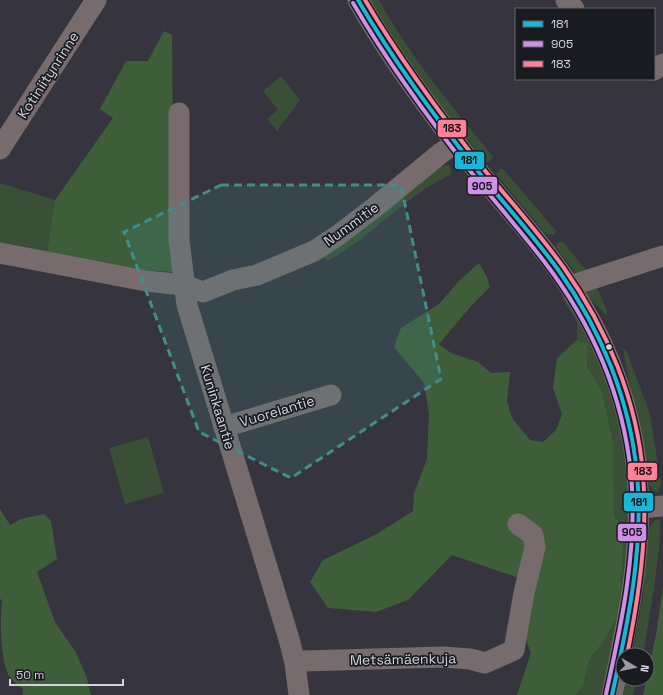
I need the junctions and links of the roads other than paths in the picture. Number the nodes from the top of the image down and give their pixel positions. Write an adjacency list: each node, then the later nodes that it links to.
1 (96, 0): 7 (street, Kotiniitynrinne)
2 (358, 0): 6 (street)
3 (566, 0): 4 (street)
4 (573, 8)
5 (179, 113): 10 (street, Kuninkaantie)
6 (456, 143): 10 (street, Nummitie); 11 (street)
7 (0, 149)
8 (0, 253): 10 (street, Nummitie)
9 (663, 256): 11 (street)
10 (184, 285): 13 (street, Kuninkaantie)
11 (570, 286): 15 (street)
12 (331, 395): 13 (street, Vuorelantie)
13 (224, 427): 17 (street, Kuninkaantie)
14 (663, 506): 15 (street)
15 (638, 508): 19 (street)
16 (518, 524): 17 (street, Metsämäenkuja)
17 (295, 663): 18 (street, Kuninkaantie)
18 (299, 695)
19 (612, 695)

